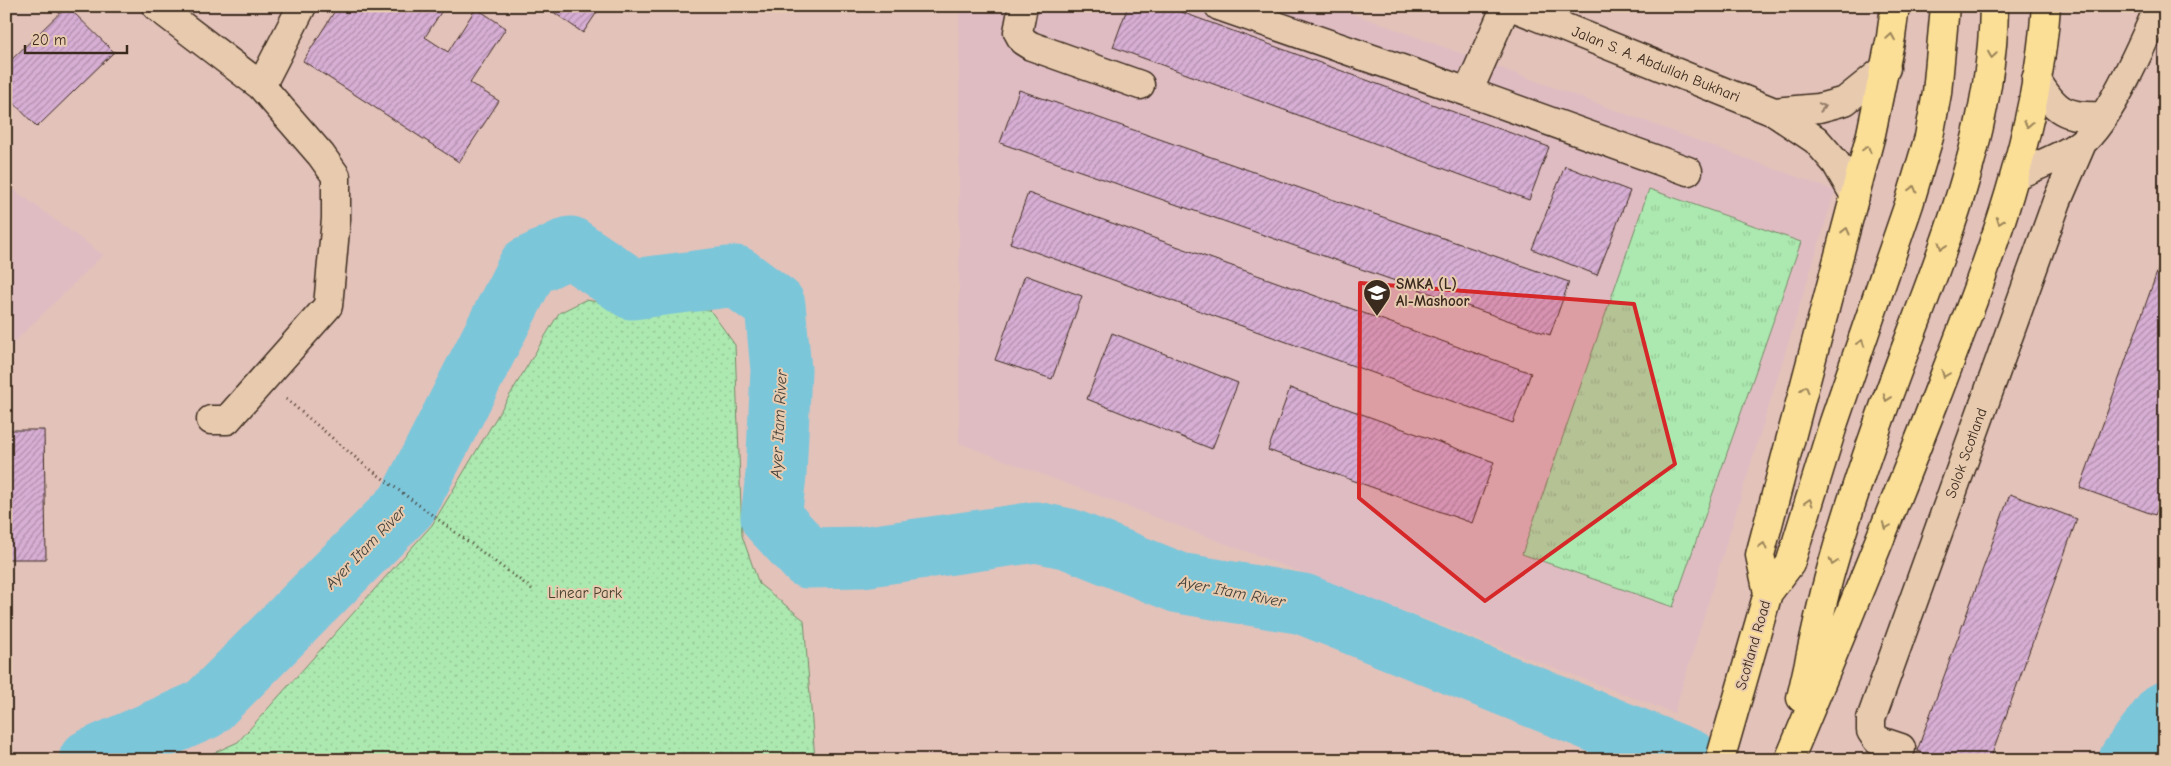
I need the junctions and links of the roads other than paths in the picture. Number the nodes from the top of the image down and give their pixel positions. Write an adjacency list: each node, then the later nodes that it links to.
1 (156, 6): 15 (street)
2 (302, 6): 15 (street)
3 (1023, 6): 14 (street)
4 (1220, 6): 16 (street)
5 (1506, 6): 16 (street)
6 (1511, 6): 17 (street, Jalan S. A. Abdullah Bukhari)
7 (1895, 6): 12 (highway, one-way to 7)
8 (1945, 6): 24 (highway, Scotland Road, one-way to 8)
9 (1994, 6): 27 (highway, one-way to 27)
10 (2046, 6): 13 (highway)
11 (2159, 19): 18 (street, Solok Scotland)
12 (1886, 68): 17 (street, Jalan S. A. Abdullah Bukhari, one-way to 12); 22 (highway, one-way to 12)
13 (2036, 79): 18 (street); 21 (highway, one-way to 21)
14 (1140, 85)
15 (260, 86): 23 (street)
16 (1468, 92): 20 (street)
17 (1774, 112): 22 (street, Jalan S. A. Abdullah Bukhari)
18 (2103, 116): 19 (street, Solok Scotland)
19 (2082, 143): 21 (street, Solok Scotland); 25 (street, Solok Scotland)
20 (1688, 171)
21 (2016, 175): 27 (highway, one-way to 27)
22 (1854, 196): 24 (highway, one-way to 22)
23 (211, 420)
24 (1768, 593): 26 (highway, Scotland Road)
25 (1901, 748)
26 (1723, 752)
27 (1788, 760)

